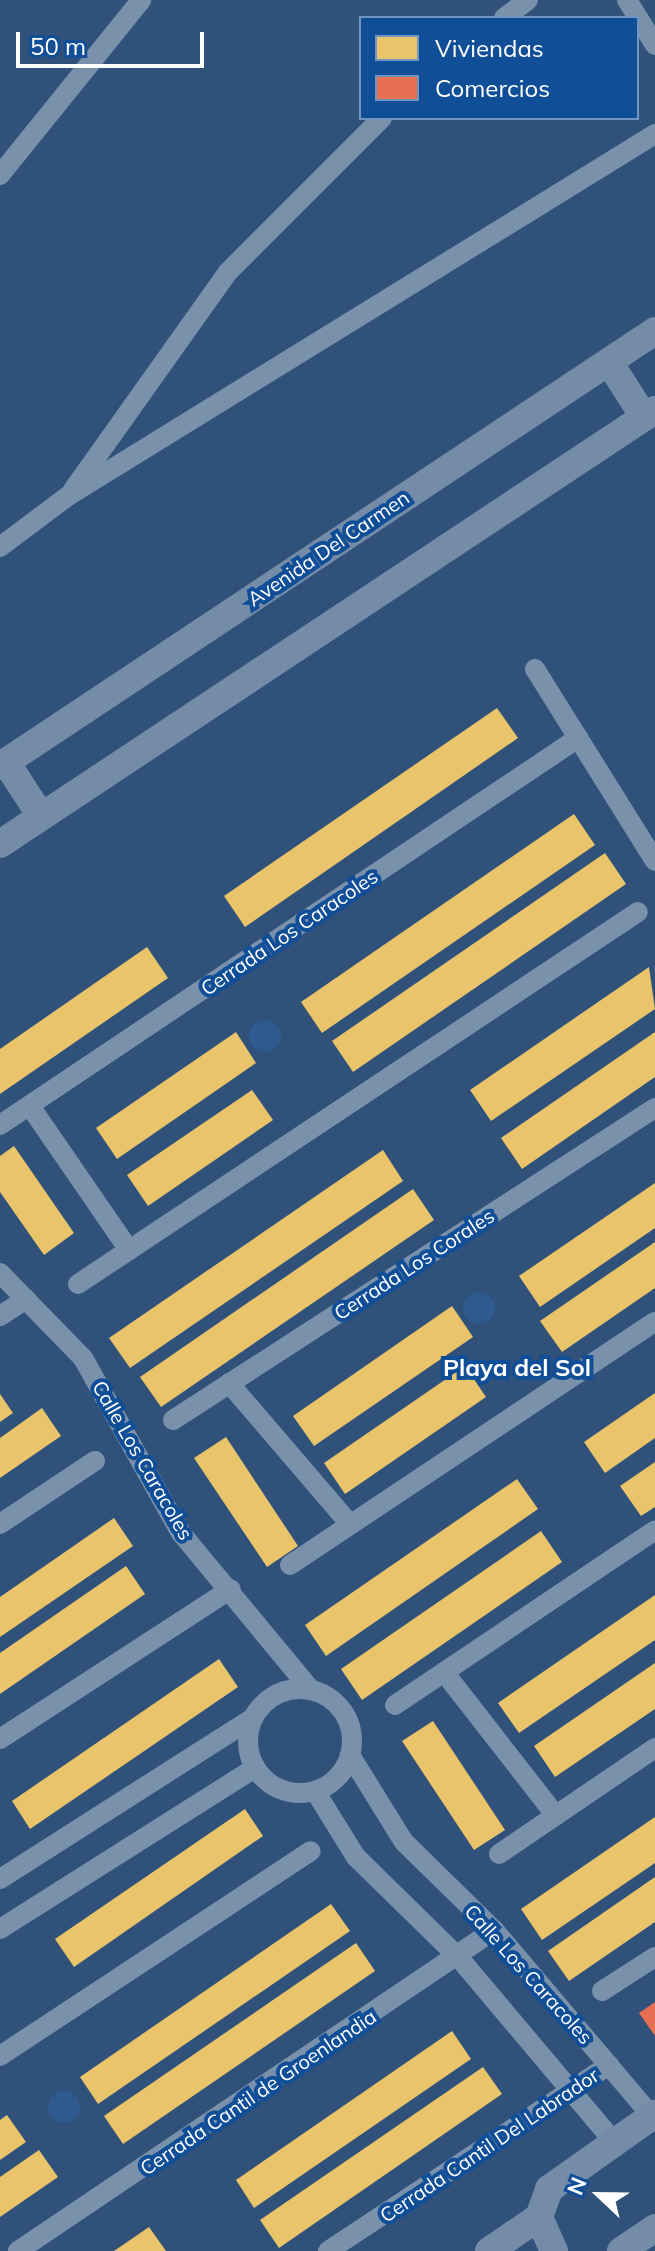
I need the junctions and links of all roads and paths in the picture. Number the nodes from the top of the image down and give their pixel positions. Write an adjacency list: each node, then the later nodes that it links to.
1 (141, 0): 8 (street)
2 (528, 0): 3 (street)
3 (507, 16)
4 (639, 19): 5 (street)
5 (655, 45)
6 (380, 120): 12 (street)
7 (655, 134): 12 (street)
8 (0, 175)
9 (655, 331): 10 (main road, Avenida Del Carmen)
10 (609, 362): 11 (main road); 16 (main road, Avenida Del Carmen)
11 (650, 414): 17 (main road)
12 (68, 496): 13 (street)
13 (0, 547)
14 (535, 669): 15 (street)
15 (578, 738): 19 (street); 21 (street, Cerrada Los Caracoles)
16 (3, 764): 17 (main road)
17 (41, 816): 18 (main road)
18 (0, 844)
19 (655, 861)
20 (638, 912): 24 (street)
21 (30, 1106): 23 (street, Cerrada Los Caracoles); 24 (street)
22 (655, 1108): 30 (street, Cerrada Los Corales)
23 (0, 1125)
24 (129, 1250): 26 (street)
25 (0, 1273): 27 (street, Calle Los Caracoles)
26 (78, 1284)
27 (26, 1299): 28 (street); 37 (street, Calle Los Caracoles)
28 (0, 1316)
29 (655, 1322): 33 (street)
30 (229, 1383): 31 (street, Cerrada Los Corales); 33 (street)
31 (173, 1420)
32 (95, 1461): 34 (street)
33 (349, 1523): 36 (street)
34 (0, 1524)
35 (655, 1530): 38 (street)
36 (290, 1565)
37 (231, 1589): 39 (street, Calle Los Caracoles); 42 (street)
38 (444, 1672): 40 (street); 47 (street)
39 (311, 1690): 41 (street); 44 (street)
40 (395, 1705)
41 (253, 1718): 45 (street); 50 (street)
42 (0, 1739)
43 (655, 1748): 47 (street)
44 (350, 1755): 46 (street); 52 (street, Calle Los Caracoles)
45 (255, 1768): 46 (street); 51 (street)
46 (315, 1791): 54 (street, Calle Los Caracoles)
47 (556, 1816): 49 (street)
48 (311, 1851): 56 (street)
49 (499, 1854)
50 (0, 1879)
51 (0, 1929)
52 (494, 1930): 54 (street, Cerrada Cantil de Groenlandia); 57 (street, Calle Los Caracoles)
53 (655, 1957): 55 (street)
54 (460, 1959): 58 (street, Calle Los Caracoles); 63 (street, Cerrada Cantil de Groenlandia)
55 (602, 1991)
56 (0, 2056)
57 (609, 2065): 58 (street, Cerrada Cantil Del Labrador); 59 (street, Calle Los Caracoles)
58 (572, 2091): 60 (street, Calle Los Caracoles); 64 (street, Cerrada Cantil Del Labrador)
59 (654, 2115): 60 (main road)
60 (614, 2142): 61 (main road)
61 (539, 2217): 65 (main road); 66 (main road)
62 (654, 2232): 67 (main road)
63 (18, 2251)
64 (328, 2251)
65 (489, 2251)
66 (554, 2251)
67 (621, 2251)

